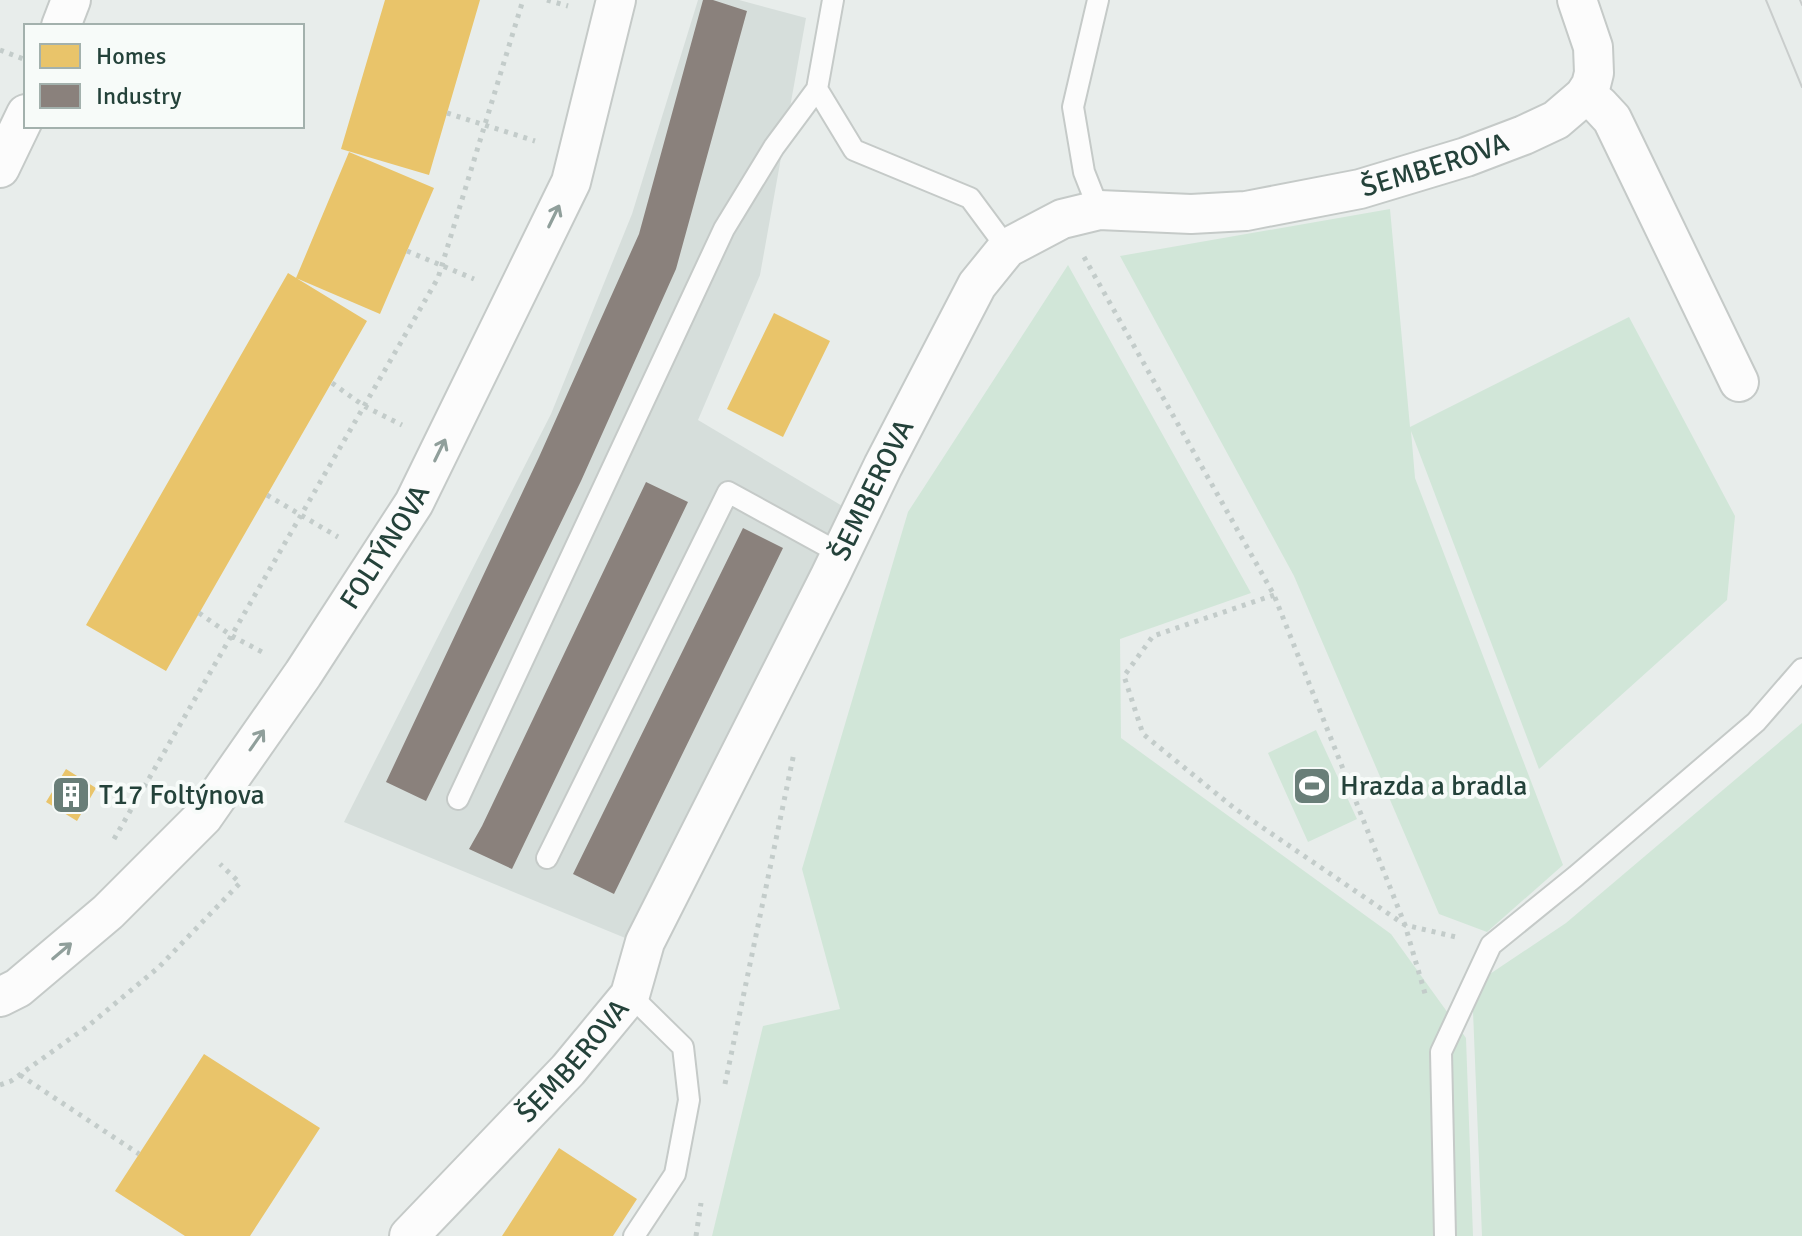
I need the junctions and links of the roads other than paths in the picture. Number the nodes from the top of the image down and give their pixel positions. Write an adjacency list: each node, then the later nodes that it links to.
1 (71, 0): 6 (street)
2 (616, 0): 19 (street, FOLTÝNOVA, one-way to 2)
3 (833, 0): 7 (lane)
4 (1098, 0): 11 (lane)
5 (1577, 0): 8 (street)
6 (62, 24)
7 (817, 89): 12 (lane); 16 (lane)
8 (1584, 96): 11 (street, ŠEMBEROVA); 13 (street)
9 (24, 118): 10 (street)
10 (0, 168)
11 (1099, 210): 12 (street, ŠEMBEROVA)
12 (1007, 248): 14 (street, ŠEMBEROVA)
13 (1739, 382)
14 (841, 554): 17 (lane); 18 (street, ŠEMBEROVA)
15 (1802, 669): 22 (lane)
16 (458, 799)
17 (547, 858)
18 (630, 995): 20 (street, ŠEMBEROVA); 21 (lane)
19 (0, 997)
20 (409, 1236)
21 (634, 1236)
22 (1445, 1236)

